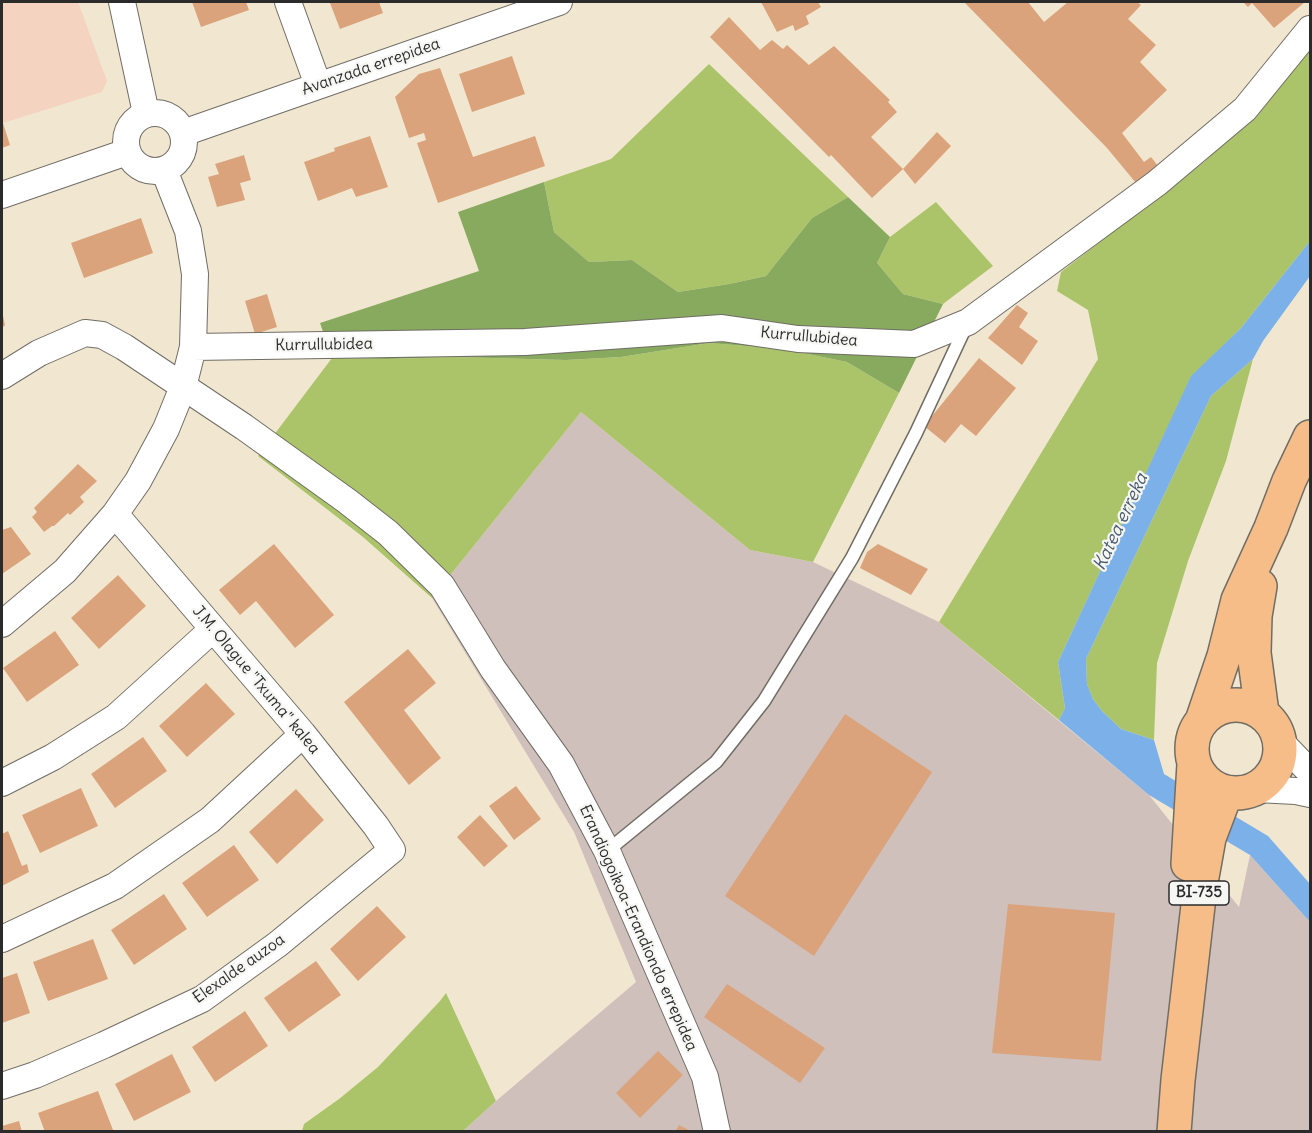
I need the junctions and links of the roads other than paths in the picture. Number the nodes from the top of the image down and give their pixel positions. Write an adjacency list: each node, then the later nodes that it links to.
1 (122, 2): 6 (street)
2 (288, 2): 5 (street)
3 (560, 2): 5 (street, Avanzada errepidea)
4 (1311, 29): 11 (street, Kurrullubidea)
5 (318, 85): 7 (street, Avanzada errepidea)
6 (146, 113): 7 (street); 8 (street)
7 (183, 133): 9 (street)
8 (127, 152): 9 (street); 10 (street)
9 (164, 170): 12 (street)
10 (2, 195)
11 (968, 322): 12 (street, Kurrullubidea); 30 (lane)
12 (193, 347): 14 (street)
13 (2, 376): 14 (street, Erandiogoikoa-Erandiondo errepidea)
14 (183, 387): 16 (street); 30 (street, Erandiogoikoa-Erandiondo errepidea)
15 (1311, 437): 17 (main road)
16 (115, 514): 18 (street); 19 (street, J.M. Olague "Txuma" kalea)
17 (1271, 528): 20 (main road); 21 (main road)
18 (2, 624)
19 (213, 628): 22 (street, J.M. Olague "Txuma" kalea); 26 (street)
20 (1262, 713): 21 (main road); 23 (main road)
21 (1202, 721): 24 (main road)
22 (303, 734): 29 (street, J.M. Olague "Txuma" kalea); 31 (street)
23 (1279, 740): 25 (street); 27 (main road)
24 (1194, 764): 27 (main road); 32 (main road, BI-735)
25 (1311, 772)
26 (2, 783)
27 (1241, 791): 28 (street); 32 (main road, BI-735)
28 (1311, 794)
29 (392, 850): 33 (street, Elexalde auzoa)
30 (607, 851): 34 (street, Erandiogoikoa-Erandiondo errepidea)
31 (2, 939)
32 (1191, 964): 35 (main road, BI-735)
33 (2, 1086)
34 (717, 1131)
35 (1174, 1131)

